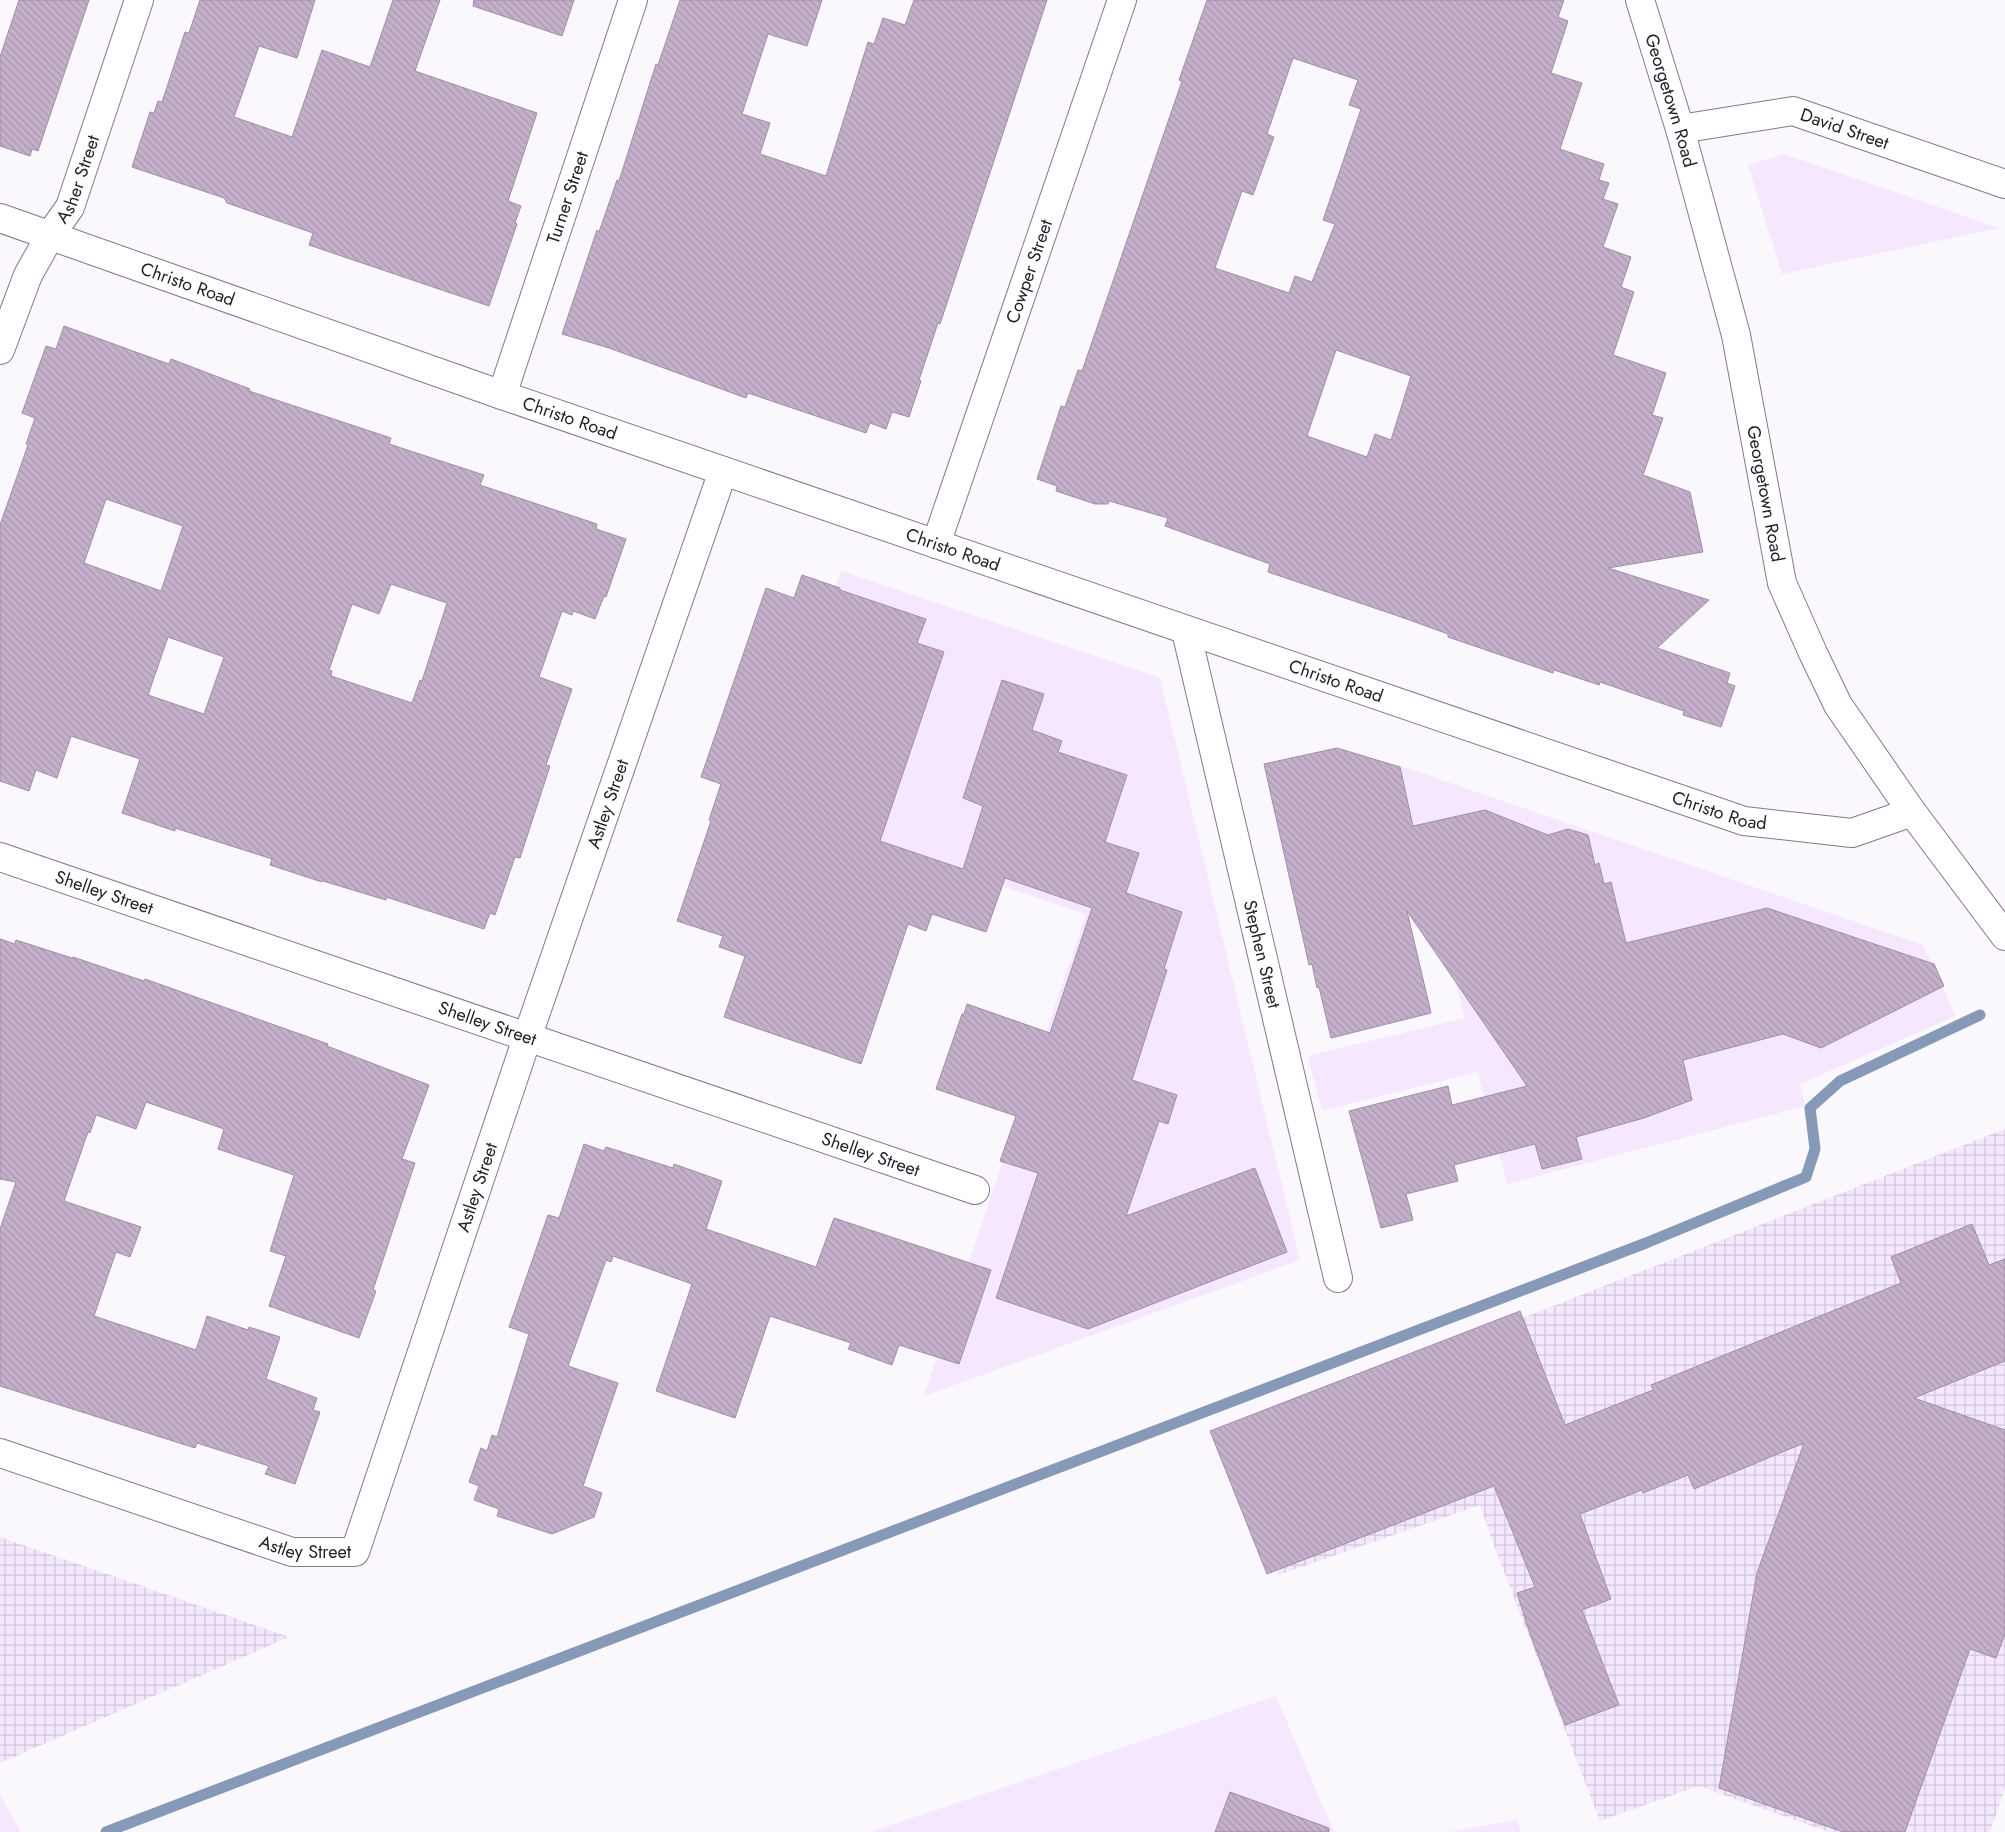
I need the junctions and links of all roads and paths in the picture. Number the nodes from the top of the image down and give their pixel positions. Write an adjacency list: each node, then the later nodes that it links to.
1 (139, 0): 8 (street, Asher Street)
2 (633, 0): 10 (street, Turner Street)
3 (1122, 0): 12 (street, Cowper Street)
4 (1640, 0): 5 (street, Georgetown Road)
5 (1680, 129): 6 (street, David Street); 14 (street, Georgetown Road)
6 (2005, 184)
7 (0, 218): 8 (street, Christo Road)
8 (51, 234): 9 (street, Asher Street); 10 (street, Christo Road)
9 (0, 350)
10 (502, 395): 11 (street, Christo Road)
11 (723, 471): 12 (street, Christo Road); 17 (street, Astley Street)
12 (936, 544): 13 (street, Christo Road)
13 (1186, 631): 14 (street, Christo Road); 19 (street, Stephen Street)
14 (1912, 812): 16 (street, Georgetown Road)
15 (0, 857): 17 (street, Shelley Street)
16 (2005, 936)
17 (527, 1038): 18 (street, Shelley Street); 20 (street, Astley Street)
18 (975, 1190)
19 (1338, 1278)
20 (0, 1453)

